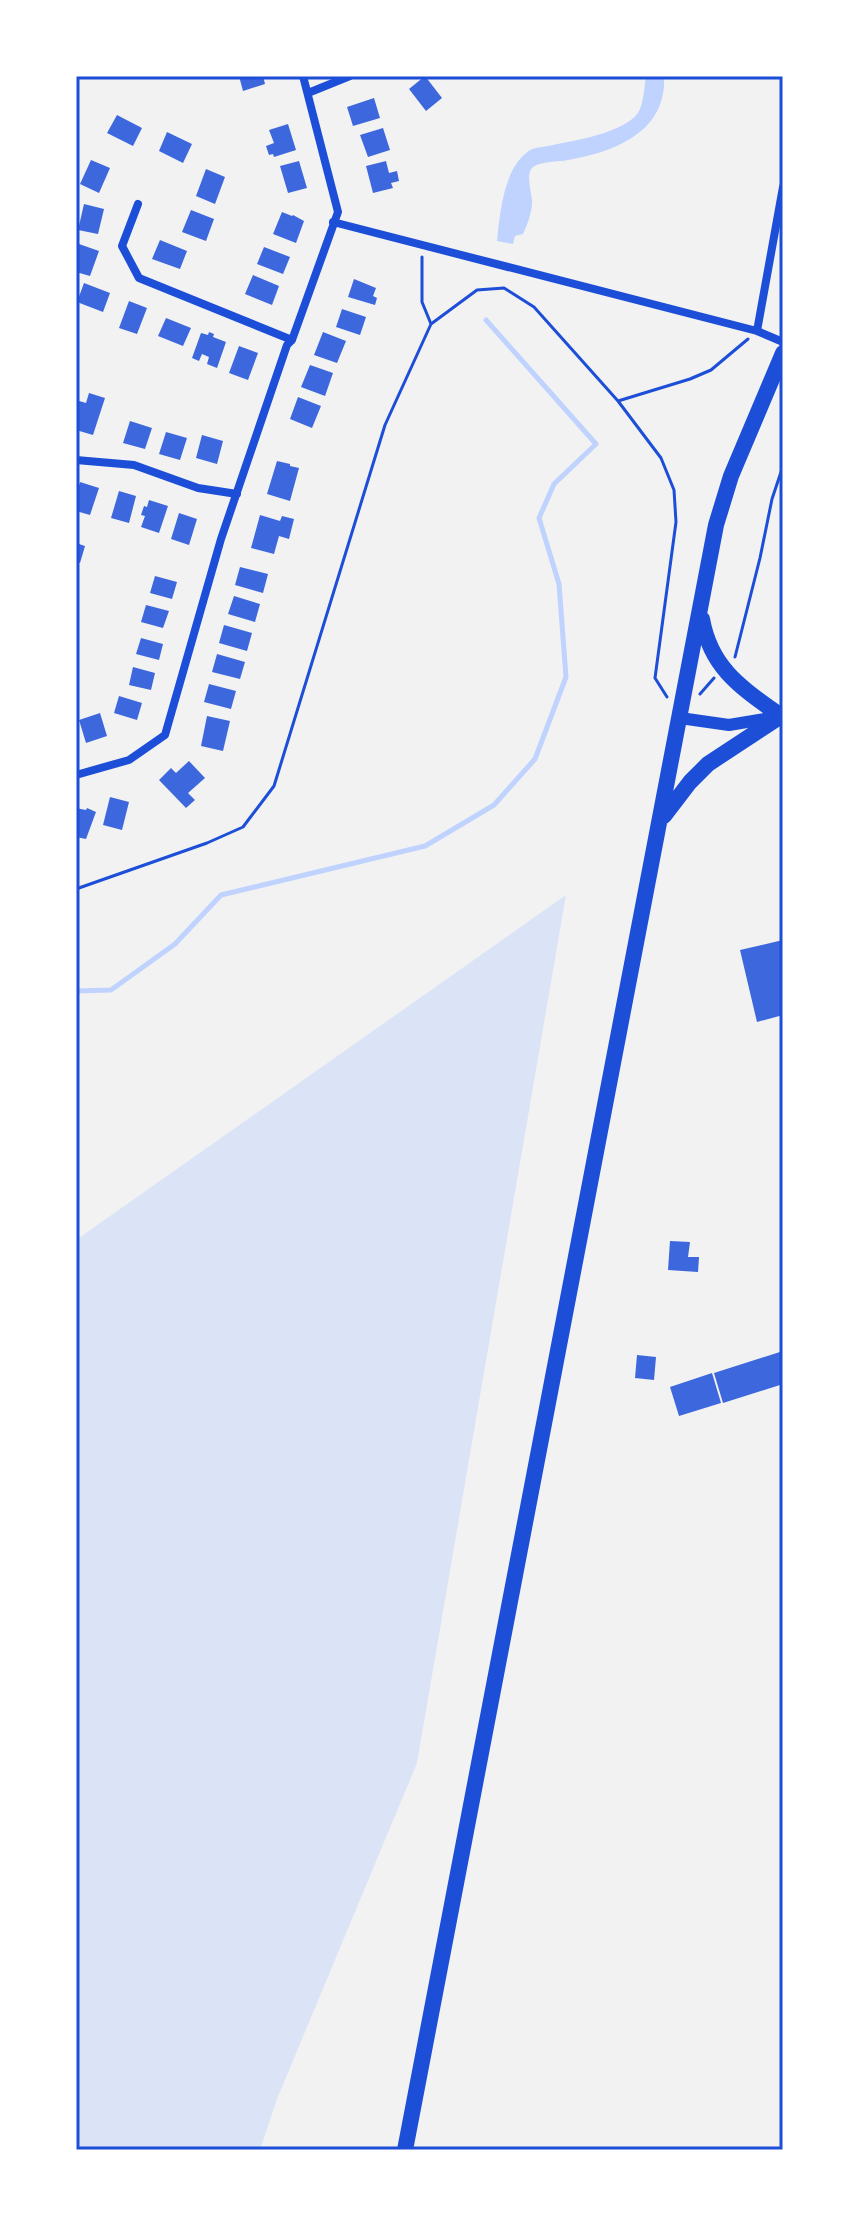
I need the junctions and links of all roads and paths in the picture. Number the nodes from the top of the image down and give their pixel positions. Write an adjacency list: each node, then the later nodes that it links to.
1 (303, 76): 3 (street)
2 (350, 76): 3 (street)
3 (308, 93): 6 (street)
4 (783, 187): 9 (street)
5 (138, 204): 10 (street)
6 (333, 222): 7 (street); 10 (street)
7 (422, 245): 8 (path); 9 (street)
8 (431, 324): 13 (path); 24 (path)
9 (757, 331): 11 (street); 13 (path)
10 (292, 340): 16 (street)
11 (783, 342)
12 (783, 353): 17 (main road)
13 (618, 401): 19 (path)
14 (76, 460): 16 (street)
15 (783, 466): 18 (path)
16 (237, 494): 22 (street)
17 (700, 608): 18 (main road); 21 (main road)
18 (722, 668): 20 (main road); 21 (path)
19 (655, 678)
20 (782, 715): 21 (street); 23 (main road)
21 (680, 718): 23 (main road)
22 (76, 775)
23 (661, 820): 25 (main road)
24 (76, 889)
25 (405, 2150)

